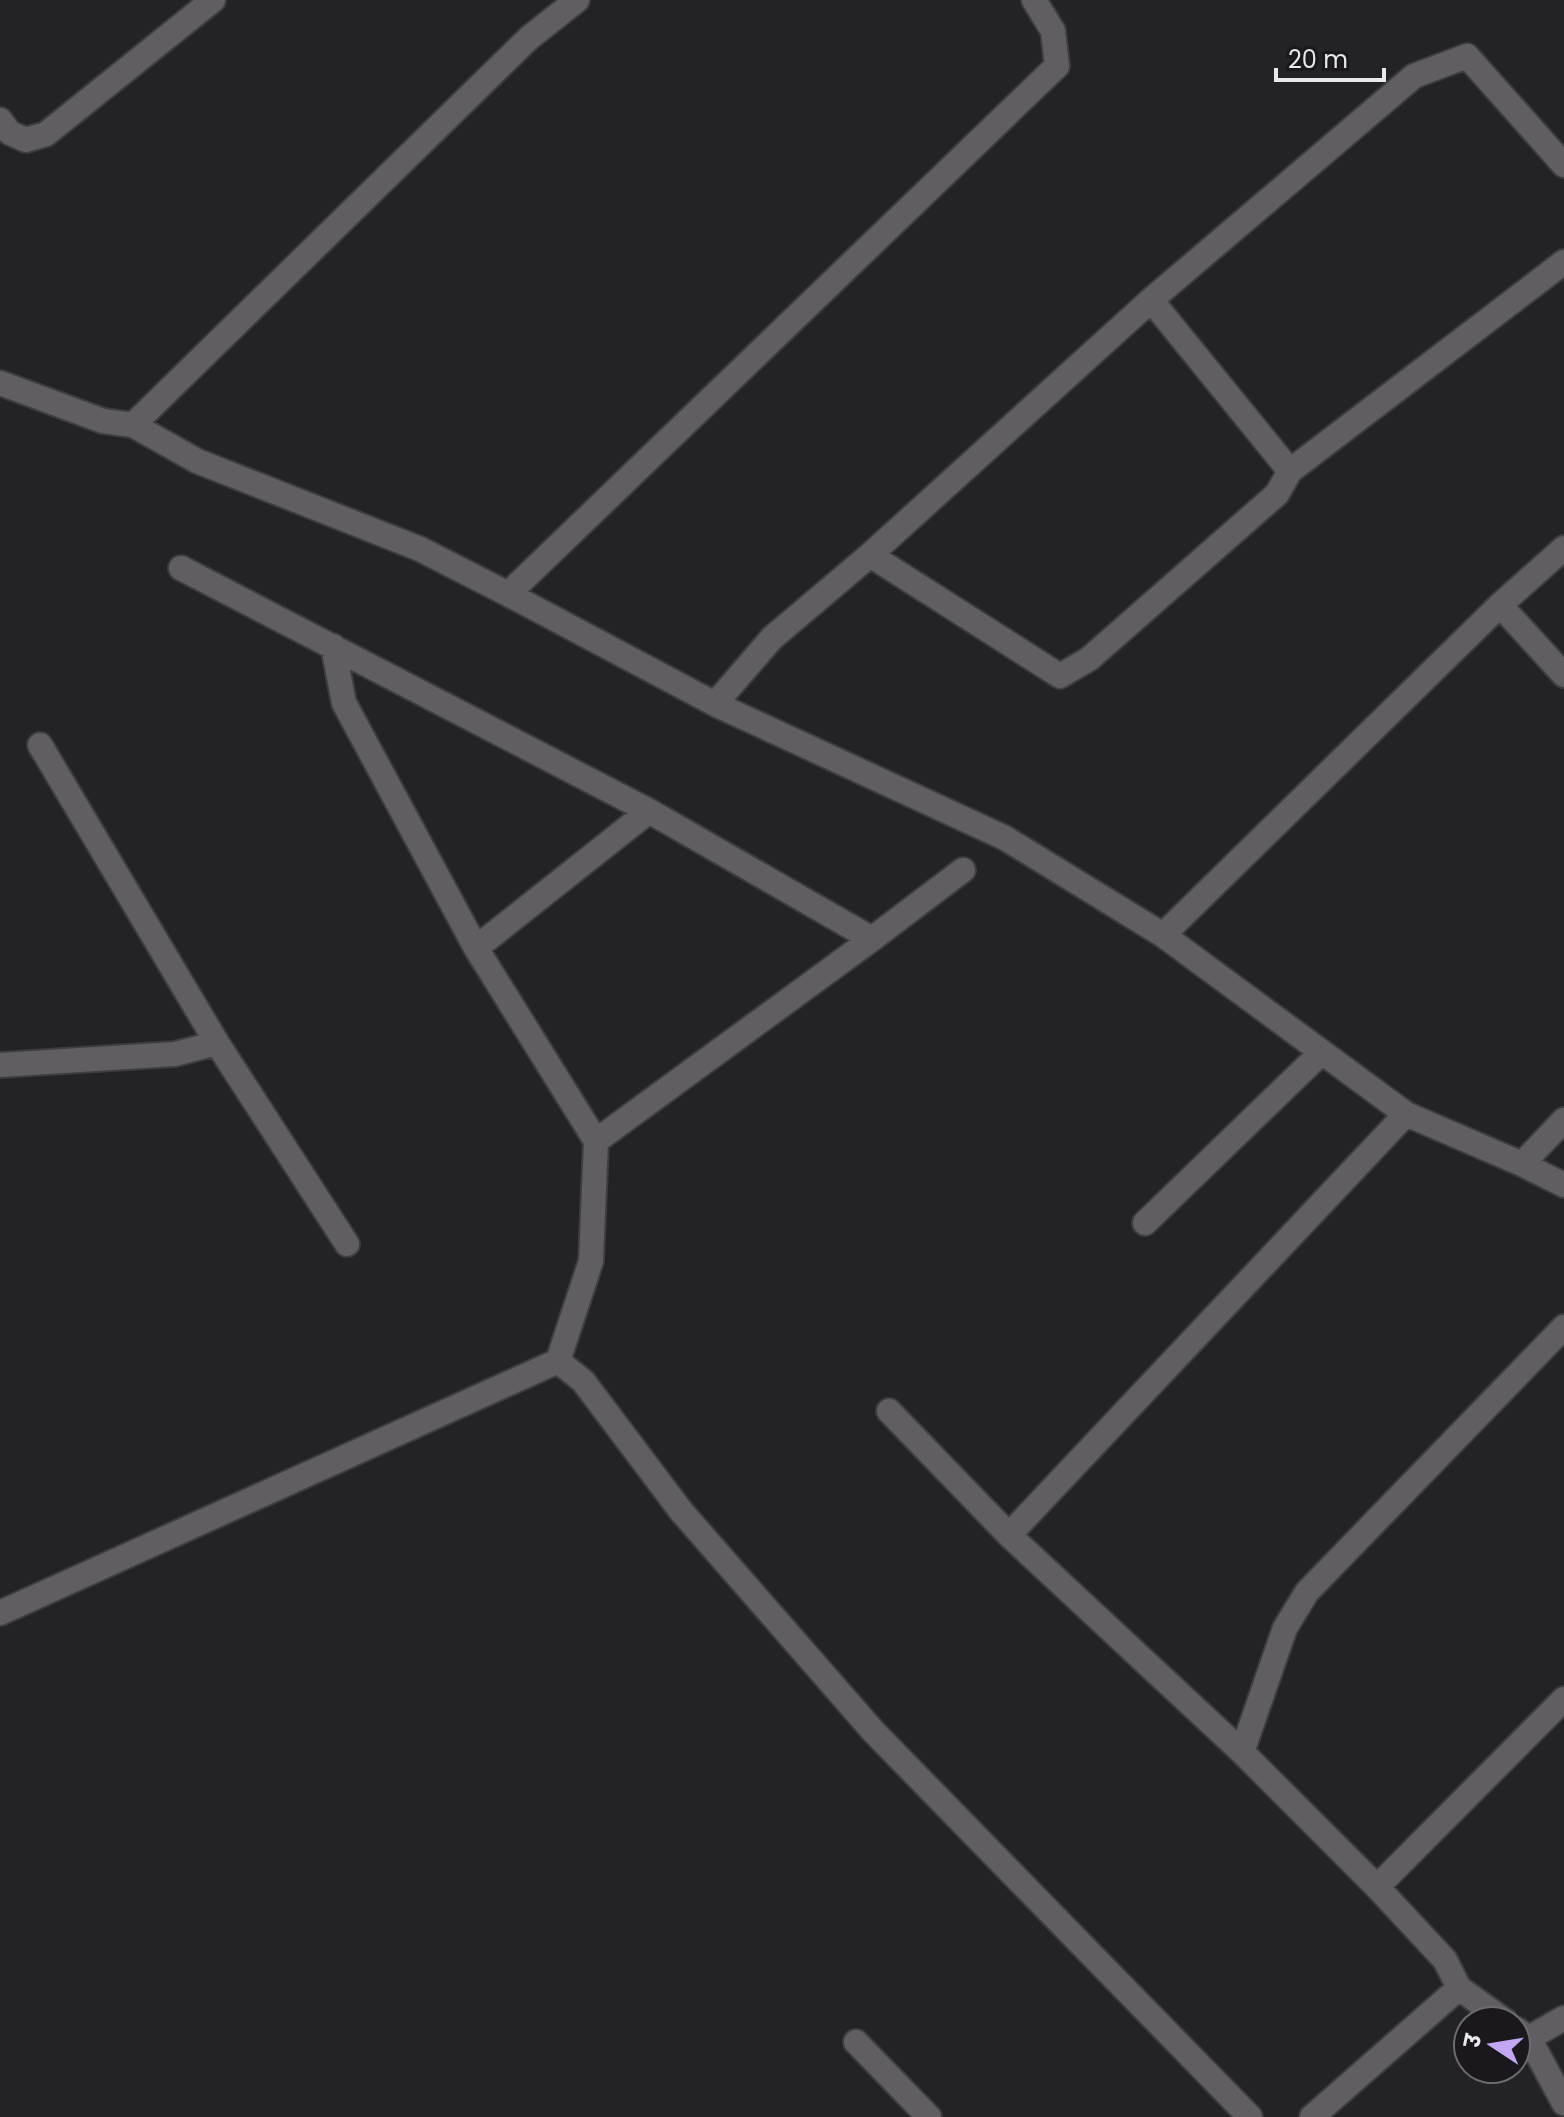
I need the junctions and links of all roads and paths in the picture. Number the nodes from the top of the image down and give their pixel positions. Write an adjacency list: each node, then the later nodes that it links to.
1 (213, 0): 4 (street)
2 (577, 0): 9 (street)
3 (1034, 0): 14 (street)
4 (0, 120)
5 (1564, 165): 7 (street)
6 (1564, 262): 10 (street)
7 (1151, 300): 10 (street); 12 (street)
8 (0, 383): 9 (street)
9 (133, 425): 14 (street)
10 (1290, 471): 12 (street)
11 (1564, 548): 15 (street)
12 (870, 555): 18 (street)
13 (181, 568): 16 (street)
14 (508, 594): 18 (street)
15 (1500, 605): 17 (street); 22 (street)
16 (333, 646): 20 (street); 24 (street)
17 (1564, 675)
18 (715, 704): 22 (street)
19 (40, 745): 25 (street)
20 (649, 811): 23 (street); 24 (street)
21 (963, 870): 23 (street)
22 (1163, 935): 26 (street)
23 (872, 939): 30 (street)
24 (476, 948): 30 (street)
25 (217, 1043): 27 (street); 34 (street)
26 (1322, 1052): 28 (street); 33 (street)
27 (0, 1065)
28 (1406, 1114): 31 (street); 38 (street)
29 (1564, 1120): 31 (street)
30 (596, 1141): 36 (street)
31 (1522, 1164): 32 (street)
32 (1564, 1185)
33 (1145, 1223)
34 (347, 1244)
35 (1564, 1327): 41 (street)
36 (558, 1361): 39 (street); 51 (street)
37 (889, 1411): 38 (street)
38 (1009, 1535): 41 (street)
39 (0, 1613)
40 (1564, 1699): 42 (street)
41 (1242, 1752): 42 (street)
42 (1377, 1887): 43 (street)
43 (1459, 1988): 44 (street); 52 (street)
44 (1483, 2005)
45 (1564, 2018): 46 (street)
46 (1532, 2029)
47 (856, 2042): 50 (street)
48 (1532, 2050): 49 (street)
49 (1564, 2103)
50 (929, 2117)
51 (1250, 2117)
52 (1312, 2117)

